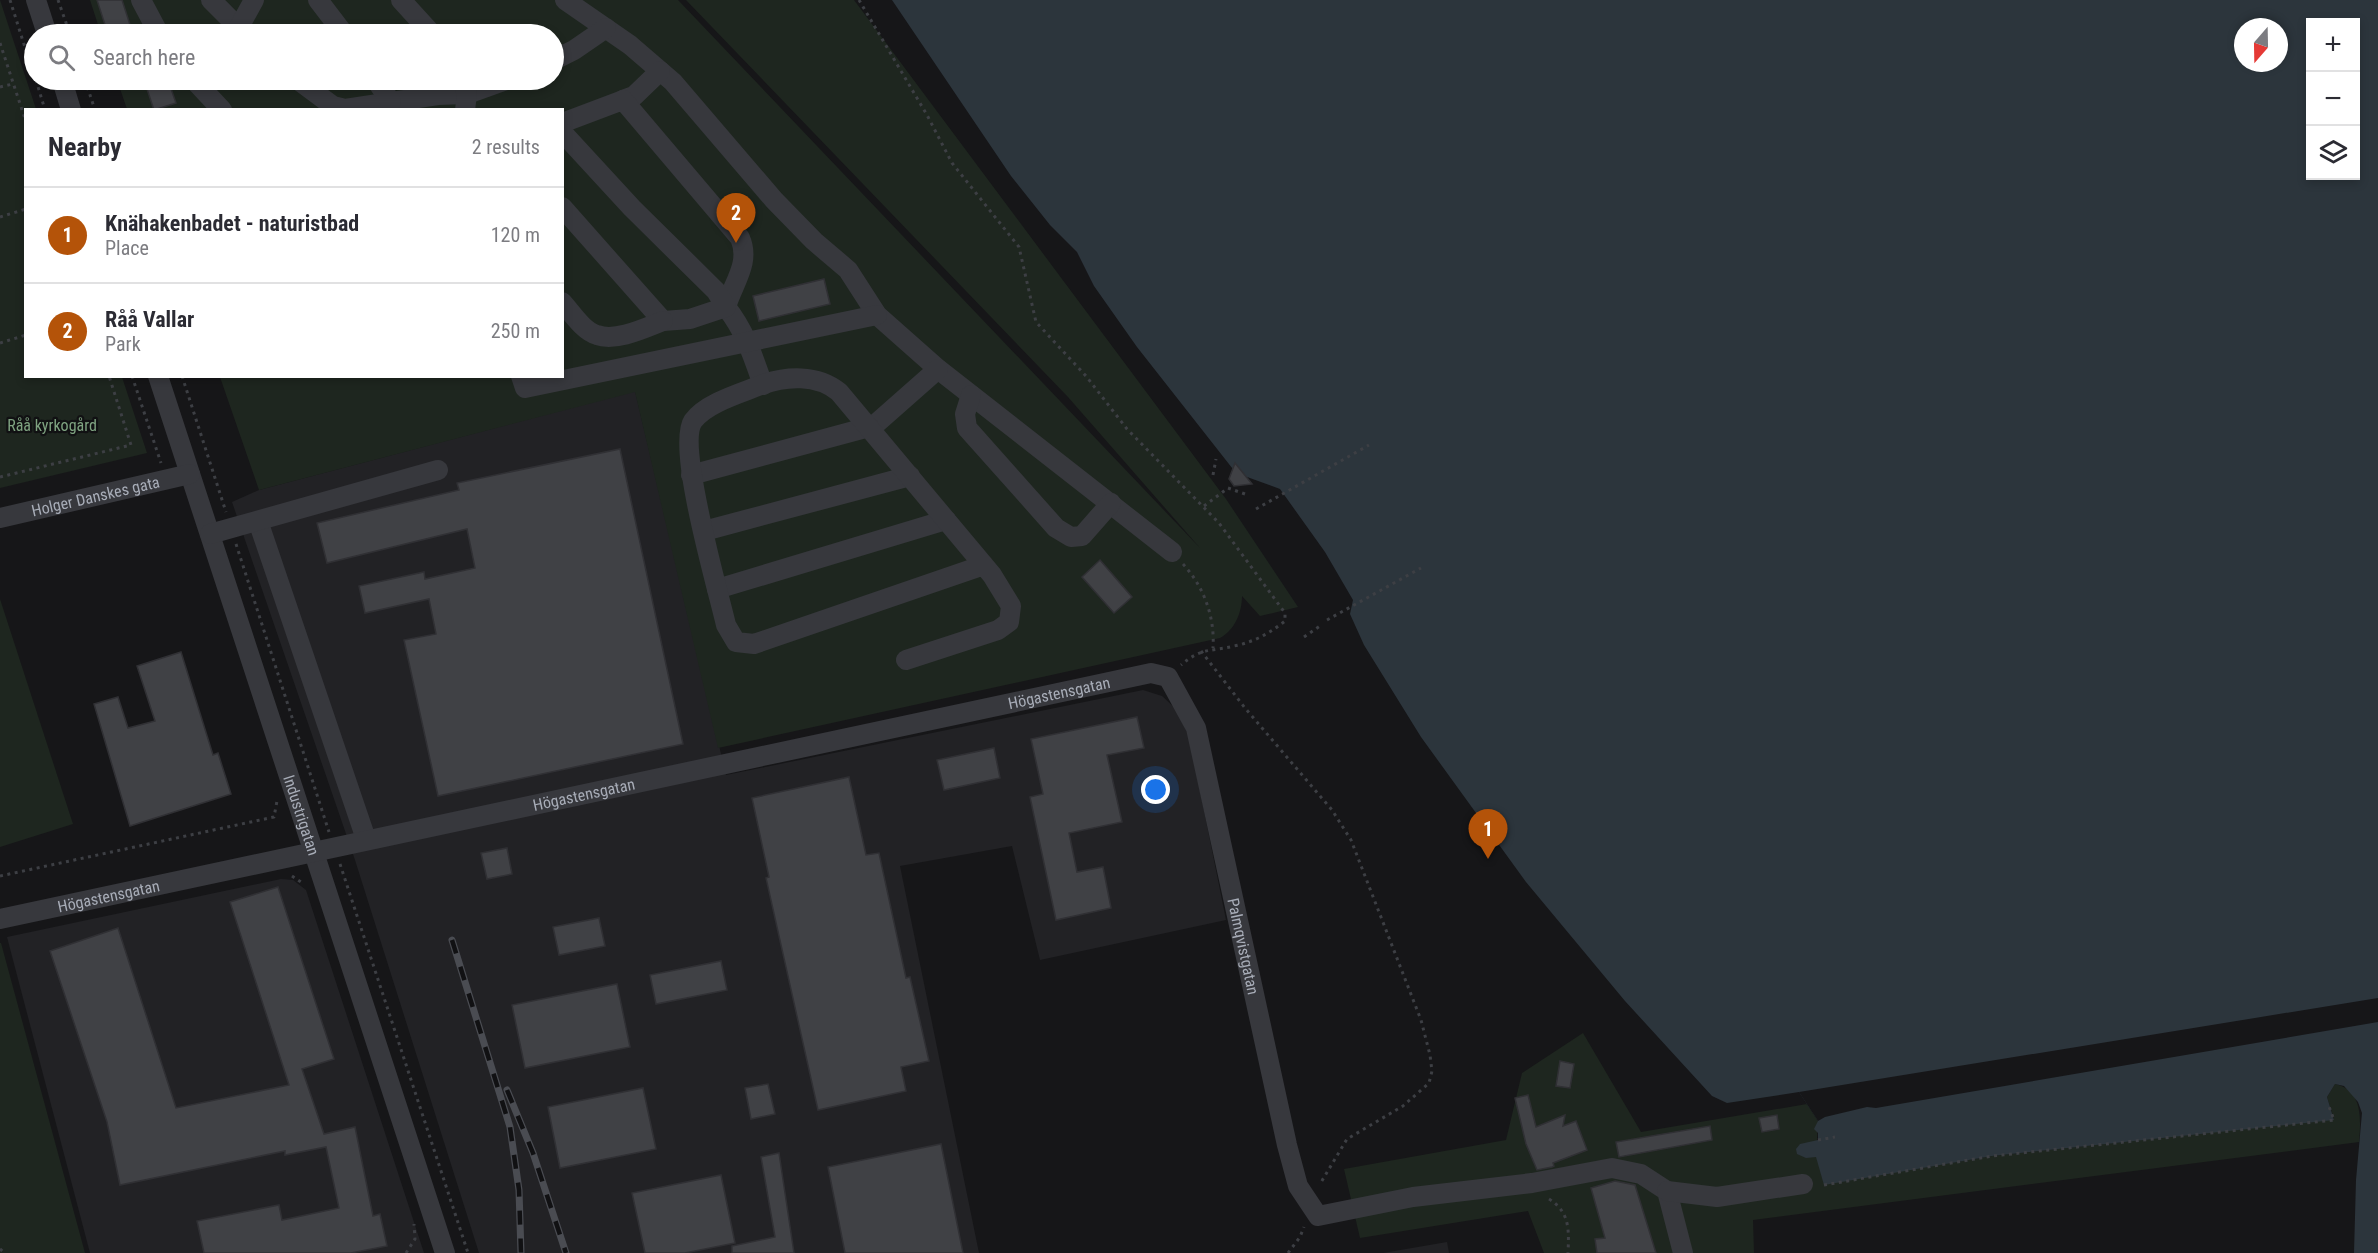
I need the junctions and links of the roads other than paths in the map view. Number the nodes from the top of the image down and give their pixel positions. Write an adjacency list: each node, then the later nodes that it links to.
1 (36, 0): 8 (street)
2 (141, 0): 9 (street)
3 (211, 0): 10 (street)
4 (254, 0): 11 (street)
5 (318, 0): 12 (street)
6 (401, 0): 13 (street)
7 (565, 0): 14 (street)
8 (44, 24)
9 (154, 24)
10 (234, 24)
11 (244, 24)
12 (336, 24)
13 (423, 24)
14 (606, 28): 15 (street); 16 (street)
15 (564, 55)
16 (660, 71): 22 (street); 34 (street)
17 (65, 90): 24 (street)
18 (203, 90): 25 (street)
19 (311, 90): 26 (street)
20 (383, 90): 23 (street)
21 (464, 94): 23 (street); 28 (street)
22 (622, 100): 29 (street); 33 (street)
23 (391, 102): 27 (street)
24 (70, 108)
25 (220, 108)
26 (341, 108)
27 (352, 108)
28 (479, 108)
29 (564, 122)
30 (564, 134): 33 (street)
31 (564, 209): 35 (street)
32 (564, 304): 35 (street)
33 (726, 307): 35 (street); 36 (street)
34 (877, 315): 36 (street); 37 (street)
35 (663, 321)
36 (749, 343): 39 (street); 40 (street)
37 (938, 369): 41 (street); 42 (street)
38 (159, 378): 44 (street, Industrigatan)
39 (522, 378)
40 (763, 385): 42 (street); 45 (street)
41 (971, 395): 47 (street); 47 (street)
42 (869, 428): 45 (street); 46 (street)
43 (438, 470): 50 (street)
44 (190, 474): 48 (street, Holger Danskes gata); 52 (street, Industrigatan)
45 (691, 474): 51 (street)
46 (909, 476): 49 (street); 51 (street)
47 (1111, 503): 53 (street)
48 (0, 518)
49 (946, 520): 54 (street); 55 (street)
50 (258, 521): 52 (street); 58 (street)
51 (704, 531): 55 (street)
52 (210, 534): 59 (street, Industrigatan)
53 (1172, 552)
54 (984, 565): 55 (street); 56 (street)
55 (717, 589)
56 (906, 660)
57 (1168, 677): 58 (street, Högastensgatan); 62 (street, Palmqvistgatan)
58 (366, 839): 59 (street, Högastensgatan)
59 (314, 850): 60 (street, Högastensgatan); 63 (street, Industrigatan)
60 (0, 919)
61 (1803, 1184): 62 (street)
62 (1666, 1191): 64 (street)
63 (445, 1253)
64 (1683, 1253)

